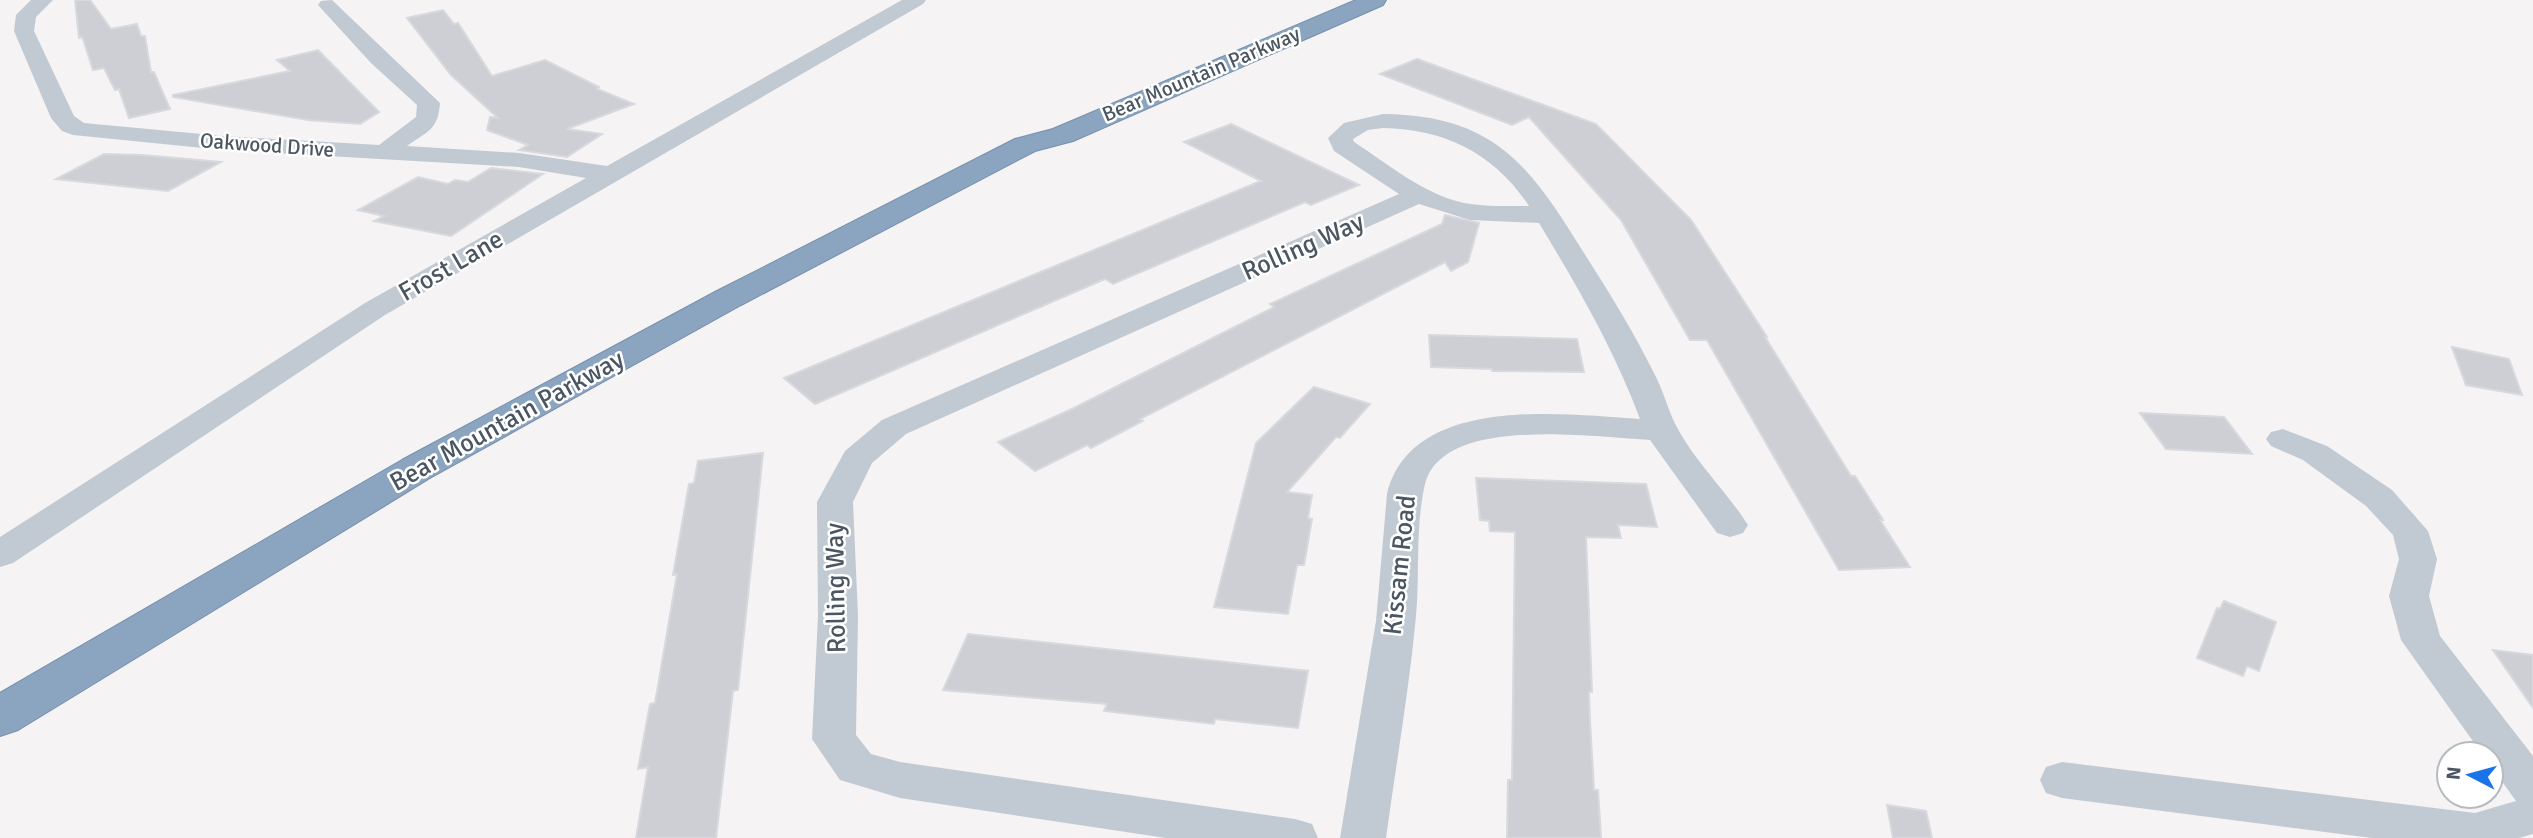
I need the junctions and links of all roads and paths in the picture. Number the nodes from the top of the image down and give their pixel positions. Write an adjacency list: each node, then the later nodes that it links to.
1 (43, 0): 7 (street, Oakwood Drive)
2 (916, 0): 8 (street, Frost Lane)
3 (1344, 0): 6 (highway, Bear Mountain Parkway)
4 (1375, 0): 6 (highway, Bear Mountain Parkway)
5 (328, 5): 7 (street)
6 (1025, 145): 15 (highway, Bear Mountain Parkway)
7 (383, 153): 8 (street, Oakwood Drive)
8 (609, 174): 14 (street, Frost Lane)
9 (1420, 194): 10 (street); 10 (street); 19 (street, Rolling Way)
10 (1548, 215): 11 (street)
11 (1661, 430): 13 (street); 20 (street, Kissam Road)
12 (2283, 439): 17 (street)
13 (1730, 526)
14 (0, 554)
15 (0, 717)
16 (2062, 780): 18 (street)
17 (2533, 789)
18 (2533, 815)
19 (1295, 838)
20 (1363, 838)

